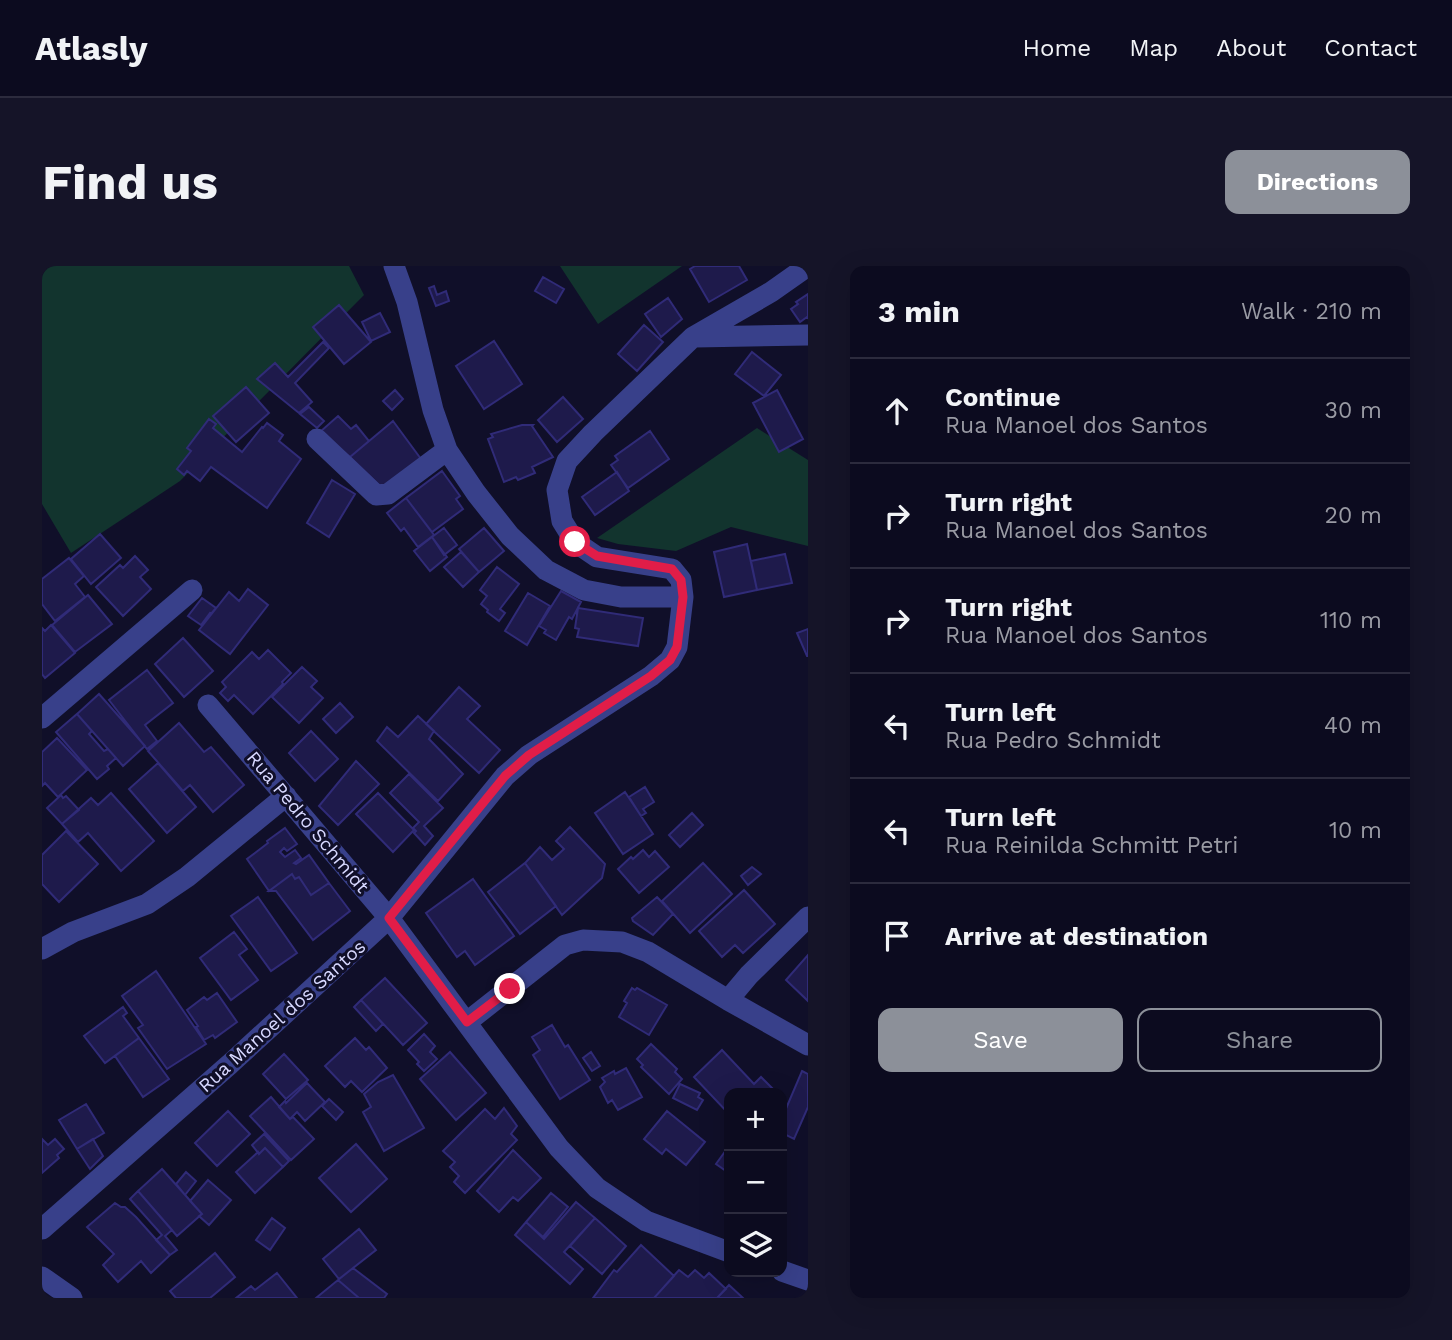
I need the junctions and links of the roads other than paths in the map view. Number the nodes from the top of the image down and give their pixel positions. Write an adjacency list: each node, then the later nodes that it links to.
1 (394, 266): 6 (street)
2 (808, 267): 4 (street)
3 (808, 335): 4 (street)
4 (693, 337): 8 (street)
5 (317, 439): 6 (street)
6 (447, 450): 8 (street)
7 (192, 590): 10 (street)
8 (683, 597): 13 (street, Rua Manoel dos Santos)
9 (208, 705): 11 (street, Rua Pedro Schmidt)
10 (42, 718)
11 (286, 796): 13 (street, Rua Pedro Schmidt); 14 (street)
12 (808, 917): 15 (street)
13 (389, 918): 16 (street, Rua Pedro Schmidt); 18 (street, Rua Manoel dos Santos)
14 (42, 949)
15 (728, 1000): 16 (street); 17 (street)
16 (467, 1022): 19 (street, Rua Pedro Schmidt)
17 (808, 1045)
18 (42, 1229)
19 (724, 1250)
20 (787, 1272): 22 (street)
21 (42, 1277): 23 (street)
22 (808, 1280)
23 (72, 1298)

